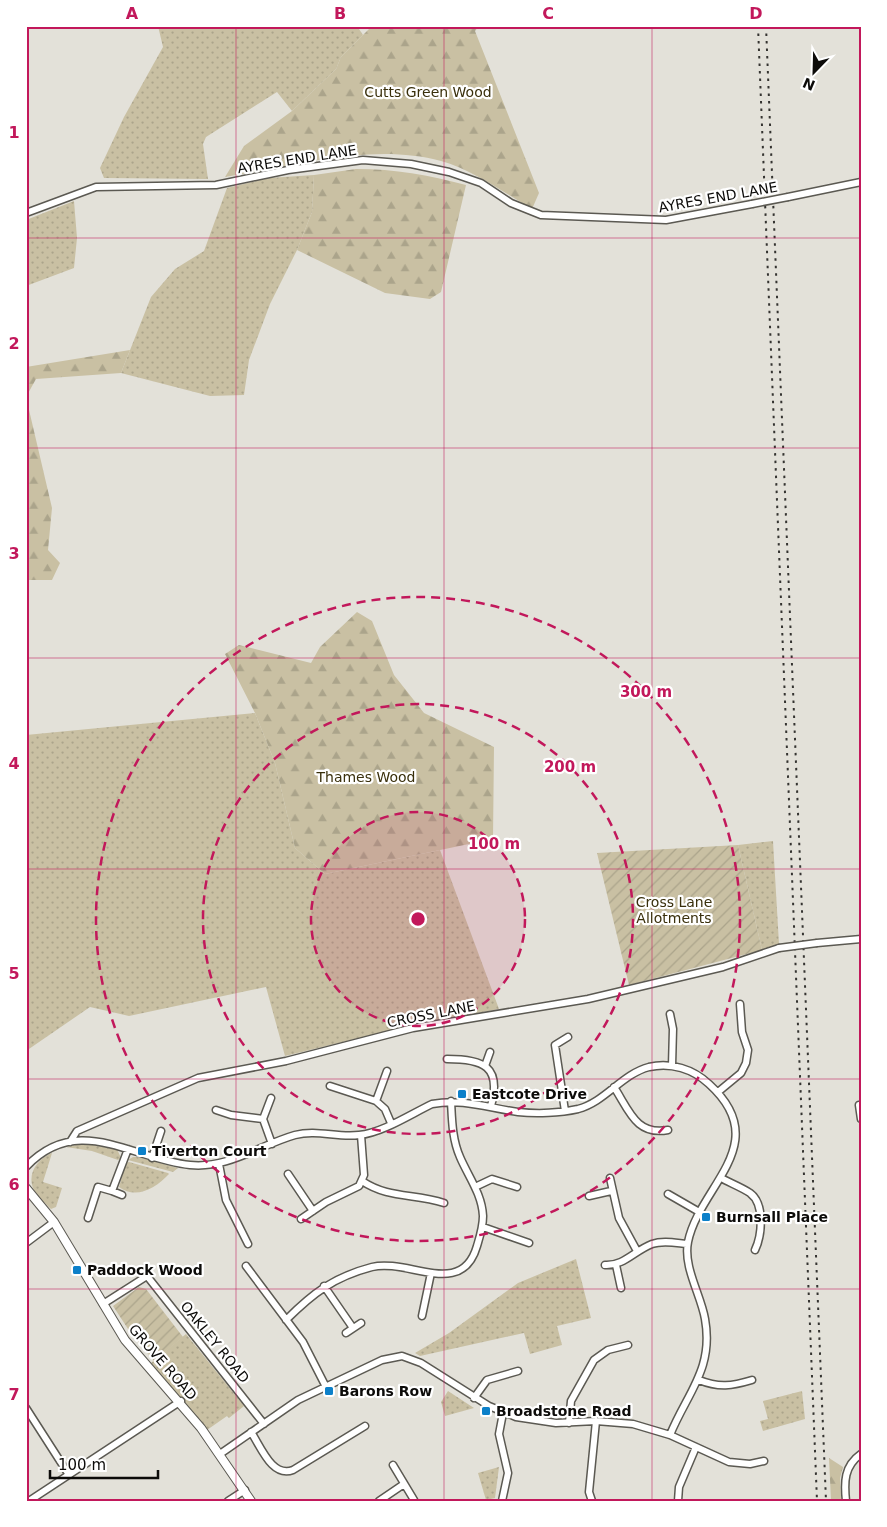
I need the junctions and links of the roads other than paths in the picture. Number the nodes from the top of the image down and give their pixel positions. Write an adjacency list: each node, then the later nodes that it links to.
1 (861, 182): 2 (street, AYRES END LANE, bridge)
2 (26, 213)
3 (861, 939): 28 (street, CROSS LANE, bridge)
4 (740, 1004): 14 (street)
5 (670, 1014): 10 (street)
6 (568, 1038): 21 (street)
7 (490, 1052): 9 (street)
8 (446, 1059): 9 (street)
9 (485, 1066): 19 (street)
10 (672, 1066): 13 (street); 14 (street)
11 (387, 1071): 16 (street)
12 (330, 1086): 16 (street)
13 (614, 1087): 21 (street); 25 (street)
14 (718, 1092): 36 (street)
15 (271, 1098): 23 (street)
16 (376, 1101): 24 (street)
17 (451, 1101): 19 (street); 24 (street); 38 (street)
18 (859, 1105): 22 (street)
19 (490, 1106): 21 (street)
20 (216, 1110): 23 (street)
21 (565, 1110)
22 (861, 1118)
23 (263, 1119): 29 (street)
24 (391, 1123): 27 (street)
25 (668, 1130)
26 (161, 1131): 31 (street)
27 (361, 1135): 29 (street); 37 (street)
28 (70, 1142): 30 (street); 33 (street, CROSS LANE)
29 (272, 1144): 32 (street)
30 (128, 1149): 31 (street); 41 (street)
31 (152, 1158): 32 (street)
32 (219, 1164): 55 (street)
33 (26, 1167)
34 (288, 1174): 47 (street)
35 (610, 1178): 42 (street)
36 (721, 1178): 48 (street); 57 (street)
37 (362, 1181): 46 (street); 47 (street)
38 (475, 1187): 39 (street); 52 (street)
39 (517, 1187)
40 (26, 1188): 51 (street, GROVE ROAD)
41 (112, 1191): 44 (street); 49 (street)
42 (611, 1191): 45 (street); 58 (street)
43 (668, 1194): 48 (street)
44 (122, 1195)
45 (589, 1196)
46 (444, 1203)
47 (313, 1211): 50 (street)
48 (701, 1213): 56 (street)
49 (88, 1218)
50 (301, 1218)
51 (54, 1222): 53 (street); 67 (street, GROVE ROAD)
52 (483, 1227): 54 (street); 63 (street)
53 (26, 1243)
54 (529, 1243)
55 (248, 1244)
56 (688, 1244): 58 (street); 75 (street)
57 (755, 1250)
58 (637, 1252): 60 (street)
59 (605, 1265): 60 (street)
60 (616, 1265): 66 (street)
61 (246, 1266): 69 (street)
62 (146, 1268): 64 (street)
63 (431, 1273): 65 (street); 68 (street)
64 (147, 1276): 67 (street); 84 (street, OAKLEY ROAD)
65 (324, 1286): 69 (street); 71 (street)
66 (621, 1288)
67 (103, 1304): 79 (street, GROVE ROAD)
68 (422, 1316)
69 (286, 1320): 77 (street)
70 (361, 1323): 71 (street)
71 (354, 1328): 72 (street)
72 (346, 1333)
73 (628, 1345): 83 (street)
74 (518, 1371): 78 (street)
75 (699, 1380): 76 (street); 87 (street)
76 (752, 1380)
77 (326, 1387): 78 (street); 84 (street)
78 (474, 1398): 81 (street)
79 (181, 1402): 89 (street, GROVE ROAD); 93 (street)
80 (26, 1408): 93 (street)
81 (503, 1412): 83 (street); 101 (street)
82 (596, 1420): 83 (street); 87 (street); 102 (street)
83 (568, 1422)
84 (264, 1424): 86 (street)
85 (365, 1426): 86 (street)
86 (252, 1432): 89 (street)
87 (670, 1435): 88 (street)
88 (696, 1446): 91 (street); 103 (street)
89 (220, 1454): 95 (street, GROVE ROAD)
90 (861, 1454): 104 (street)
91 (764, 1461)
92 (393, 1465): 94 (street)
93 (69, 1475): 97 (street)
94 (404, 1484): 96 (street); 100 (street)
95 (244, 1490): 98 (street); 99 (street, GROVE ROAD)
96 (414, 1500)
97 (29, 1501)
98 (228, 1501)
99 (251, 1501)
100 (379, 1501)
101 (502, 1501)
102 (592, 1501)
103 (678, 1501)
104 (846, 1501)

